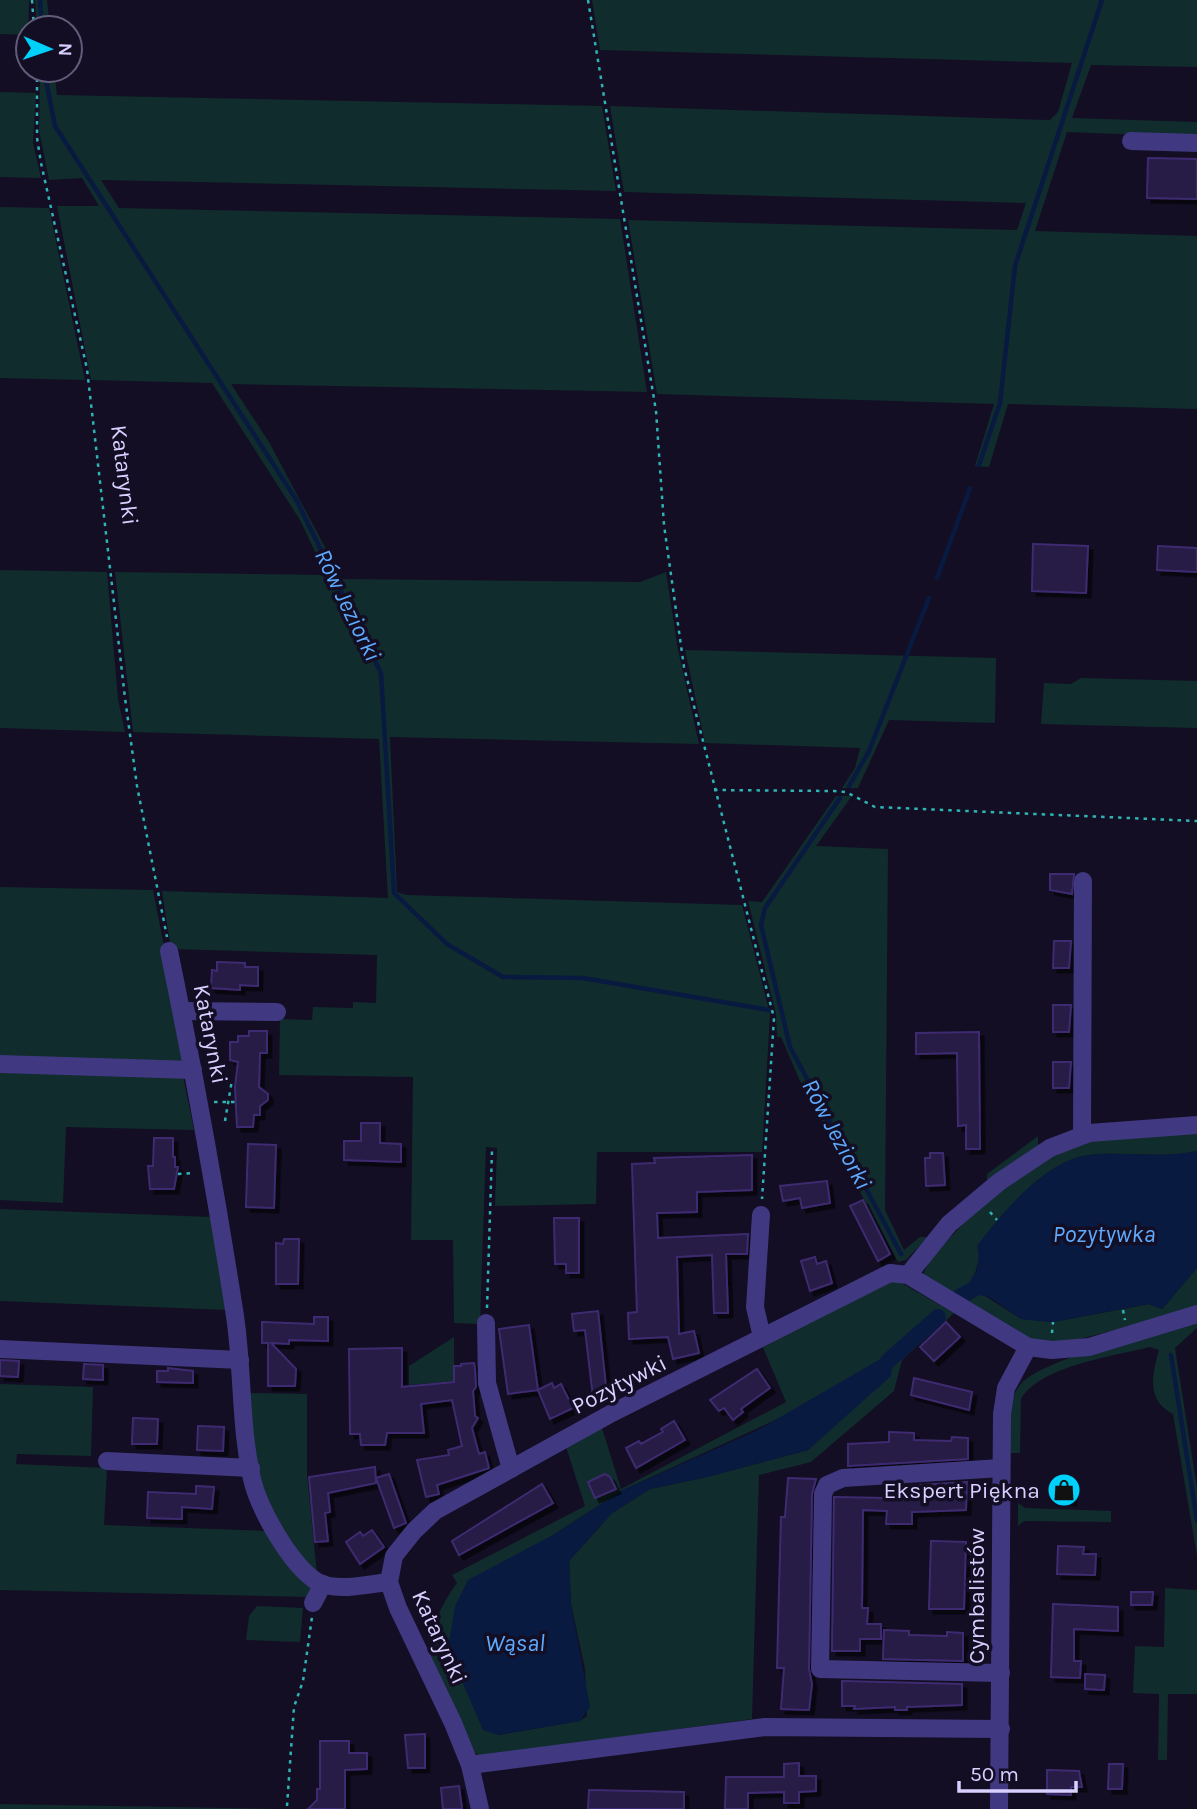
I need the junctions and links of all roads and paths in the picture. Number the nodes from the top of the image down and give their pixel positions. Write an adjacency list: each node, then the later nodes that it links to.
1 (588, 0): 5 (path)
2 (37, 84): 8 (path, Katarynki)
3 (1131, 141): 4 (street)
4 (1197, 143)
5 (714, 790): 6 (path); 23 (path)
6 (1197, 821)
7 (1083, 881): 19 (street)
8 (169, 951): 9 (street, Katarynki)
9 (181, 1011): 10 (street); 12 (street, Katarynki)
10 (277, 1012)
11 (0, 1065): 12 (street)
12 (193, 1070): 30 (street, Katarynki)
13 (232, 1080): 14 (path)
14 (228, 1101): 15 (path); 16 (path); 17 (path)
15 (211, 1102)
16 (235, 1102)
17 (225, 1121)
18 (1197, 1125): 19 (street)
19 (1082, 1135): 24 (street)
20 (492, 1151): 26 (path)
21 (201, 1173): 22 (path)
22 (178, 1174)
23 (761, 1214): 27 (street)
24 (908, 1275): 27 (street, Pozytywki); 28 (street)
25 (1197, 1314): 28 (street)
26 (486, 1323): 34 (street)
27 (762, 1337): 34 (street, Pozytywki)
28 (1028, 1347): 33 (street, Cymbalistów)
29 (0, 1349): 30 (street)
30 (240, 1360): 32 (street, Katarynki)
31 (107, 1461): 32 (street)
32 (251, 1468): 36 (street, Katarynki)
33 (1001, 1468): 38 (street, Cymbalistów); 38 (street)
34 (511, 1469): 35 (street, Pozytywki)
35 (388, 1582): 36 (street, Katarynki); 40 (street, Katarynki)
36 (323, 1584): 37 (street)
37 (313, 1604): 41 (path)
38 (1001, 1673): 39 (street, Cymbalistów)
39 (1001, 1729): 40 (street); 43 (street, Cymbalistów)
40 (470, 1765): 42 (street, Katarynki)
41 (287, 1806)
42 (480, 1809)
43 (999, 1809)

